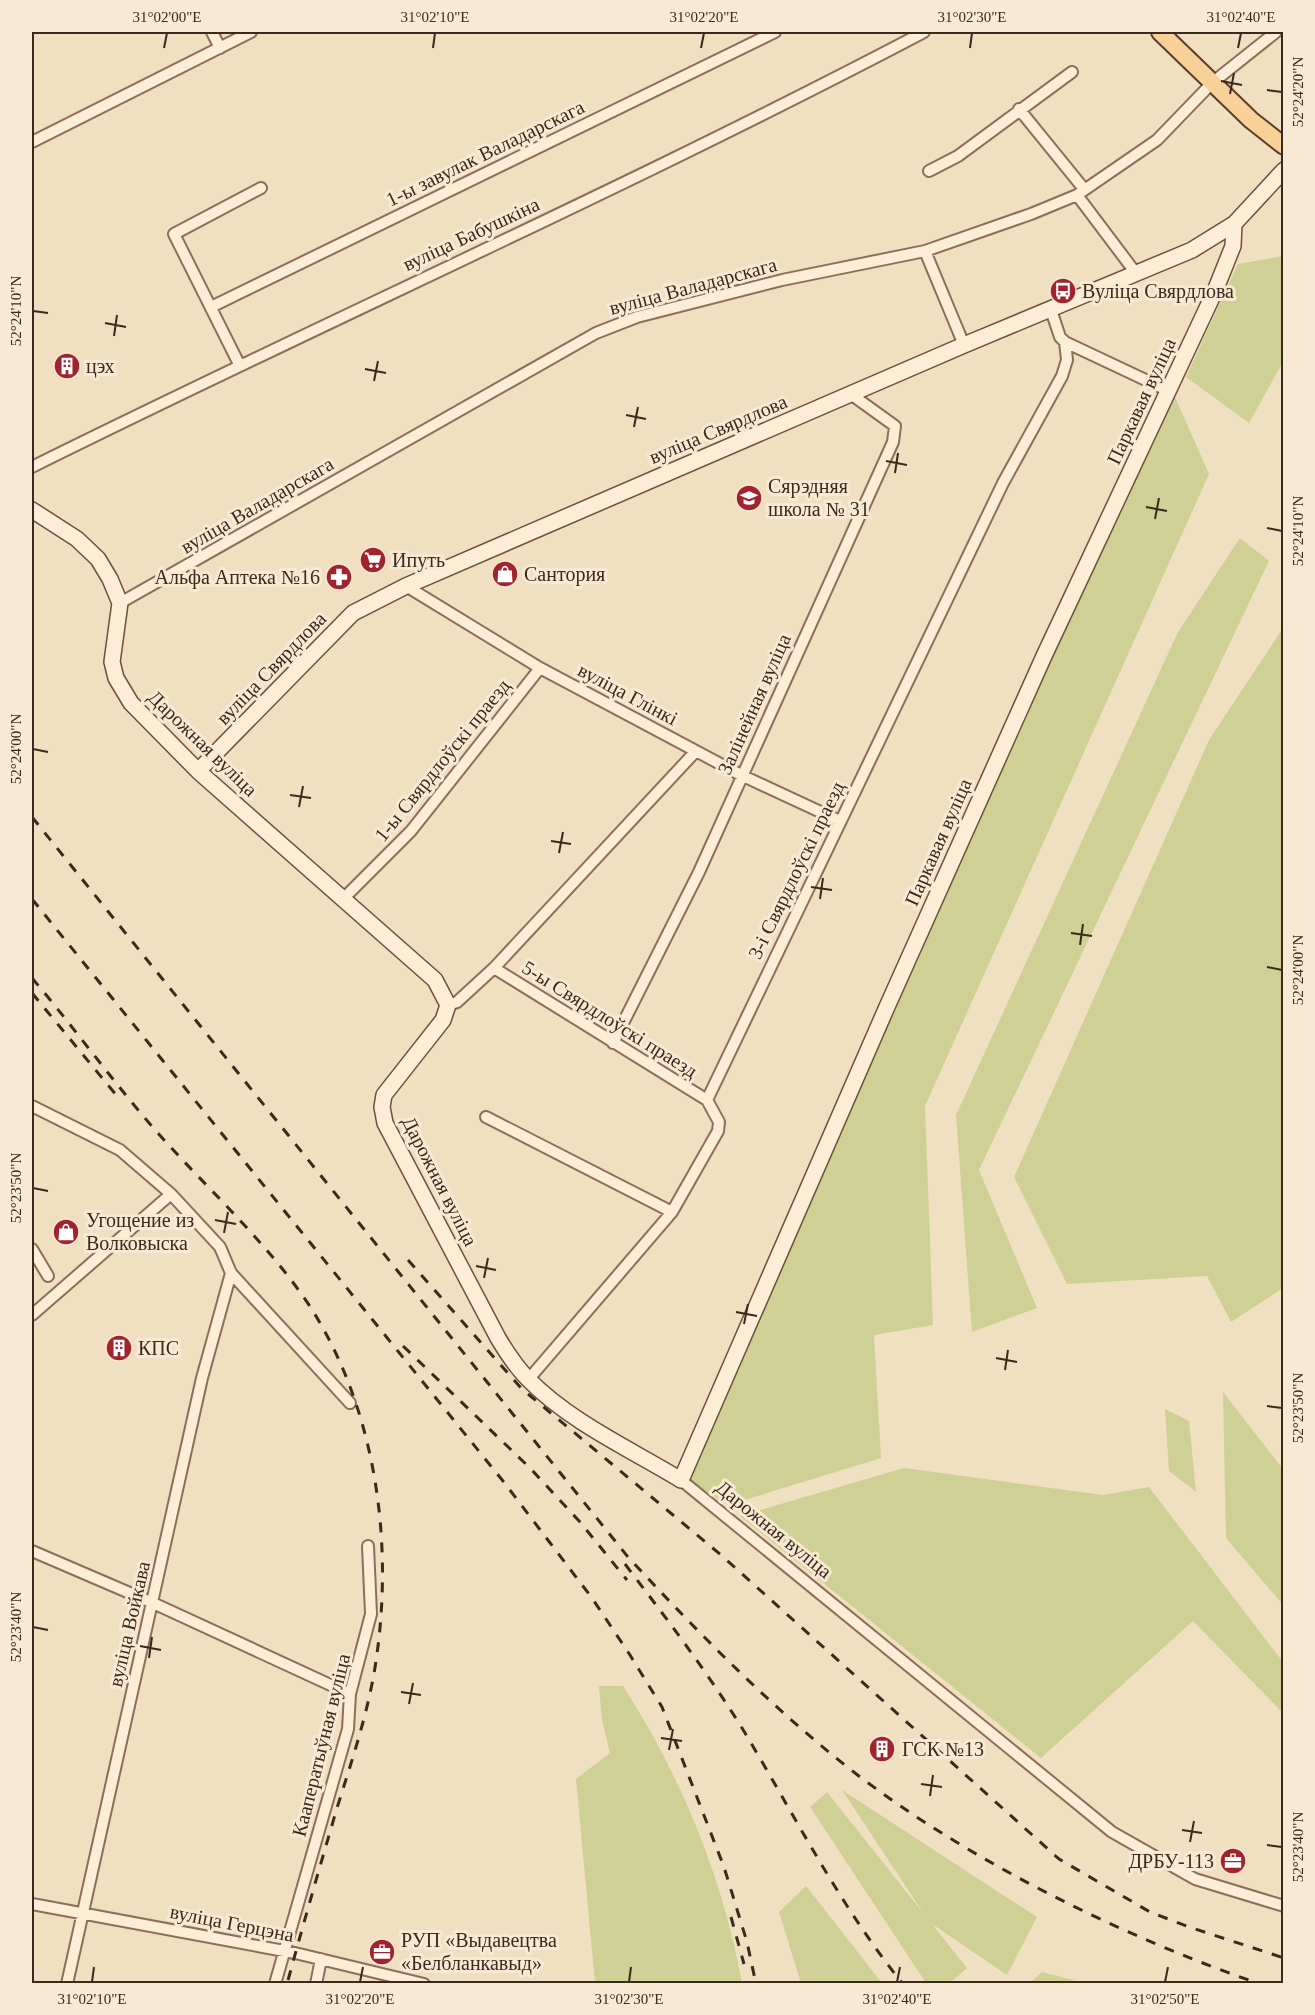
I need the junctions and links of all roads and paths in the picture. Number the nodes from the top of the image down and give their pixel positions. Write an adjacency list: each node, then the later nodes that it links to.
1 (212, 32): 7 (street)
2 (251, 32): 7 (street)
3 (775, 32): 20 (street, 1-ы завулак Валадарскага)
4 (924, 32): 24 (street, вуліца Бабушкіна)
5 (1160, 32): 9 (main road)
6 (1276, 32): 9 (street, вуліца Валадарскага)
7 (220, 48): 11 (street)
8 (1072, 72): 10 (street)
9 (1212, 83): 12 (main road); 16 (street, вуліца Валадарскага)
10 (1019, 109): 14 (street); 16 (street)
11 (32, 142)
12 (1284, 146)
13 (1284, 170): 17 (street, вуліца Свярдлова)
14 (929, 171)
15 (261, 188): 20 (street)
16 (1080, 192): 18 (street, вуліца Валадарскага); 19 (street)
17 (1234, 224): 19 (street, вуліца Свярдлова); 25 (street, Паркавая вуліца)
18 (925, 251): 23 (street); 30 (street, вуліца Валадарскага)
19 (1135, 272): 21 (street, вуліца Свярдлова)
20 (211, 307): 24 (street)
21 (1051, 310): 22 (street); 23 (street, вуліца Свярдлова)
22 (1065, 342): 25 (street); 35 (street, 3-і Свярдлоўскі праезд)
23 (964, 345): 26 (street, вуліца Свярдлова)
24 (239, 364): 27 (street, вуліца Бабушкіна)
25 (1169, 391): 51 (street, Паркавая вуліца)
26 (852, 395): 29 (street, вуліца Свярдлова); 34 (street, Залінейная вуліца)
27 (32, 467)
28 (32, 510): 30 (street)
29 (406, 586): 31 (street, вуліца Глінкі); 33 (street, вуліца Свярдлова)
30 (120, 603): 33 (street, Дарожная вуліца)
31 (540, 668): 32 (street, вуліца Глінкі); 36 (street, 1-ы Свярдлоўскі праезд)
32 (696, 751): 34 (street, вуліца Глінкі); 37 (street)
33 (198, 771): 36 (street, Дарожная вуліца)
34 (741, 775): 35 (street, вуліца Глінкі); 39 (street, Залінейная вуліца)
35 (840, 821): 40 (street, 3-і Свярдлоўскі праезд)
36 (344, 898): 38 (street, Дарожная вуліца)
37 (494, 968): 38 (street); 39 (street, 5-ы Свярдлоўскі праезд)
38 (448, 1005): 49 (street, Дарожная вуліца)
39 (613, 1043): 40 (street, 5-ы Свярдлоўскі праезд)
40 (707, 1100): 44 (street)
41 (32, 1106): 43 (street)
42 (486, 1117): 44 (street)
43 (171, 1194): 46 (street); 48 (street)
44 (672, 1212): 49 (street)
45 (32, 1250): 47 (street)
46 (231, 1273): 50 (street); 54 (street, вуліца Войкава)
47 (48, 1276)
48 (32, 1315)
49 (528, 1380): 51 (street, Дарожная вуліца)
50 (350, 1403)
51 (681, 1480): 57 (street, Дарожная вуліца)
52 (368, 1546): 55 (street, Кааператыўная вуліца)
53 (32, 1551): 54 (street)
54 (153, 1603): 55 (street); 58 (street, вуліца Войкава)
55 (351, 1694): 59 (street, Кааператыўная вуліца)
56 (32, 1904): 58 (street, вуліца Герцэна)
57 (1284, 1906)
58 (81, 1913): 59 (street, вуліца Герцэна); 61 (street, вуліца Войкава)
59 (285, 1951): 60 (street, вуліца Герцэна); 62 (street, Кааператыўная вуліца)
60 (321, 1959): 63 (street); 64 (street, вуліца Герцэна)
61 (67, 1983)
62 (275, 1983)
63 (316, 1983)
64 (424, 1983)

